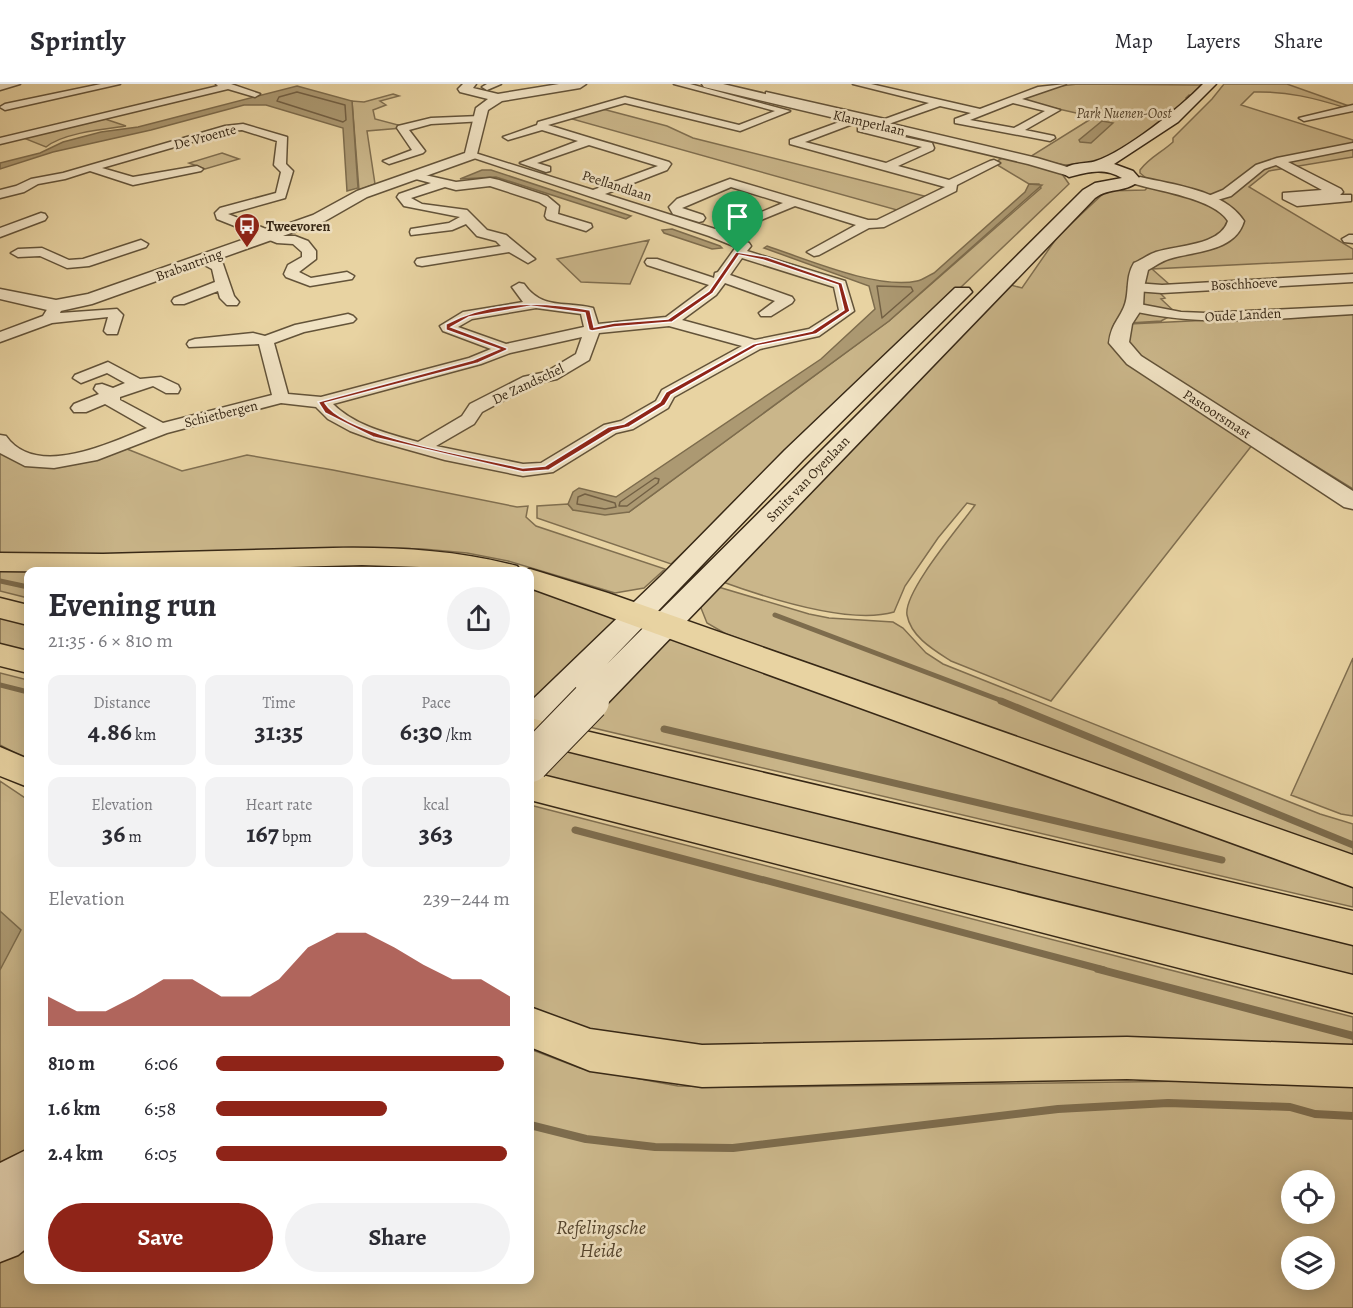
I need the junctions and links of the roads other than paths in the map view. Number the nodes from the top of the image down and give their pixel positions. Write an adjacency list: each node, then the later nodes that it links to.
1 (15, 84): 15 (street)
2 (115, 84): 23 (street)
3 (470, 84): 19 (street)
4 (580, 84): 19 (street)
5 (708, 84): 22 (street, Klamperlaan)
6 (725, 84): 39 (street, Klamperlaan)
7 (858, 84): 18 (street)
8 (895, 84): 18 (street)
9 (1022, 84): 17 (street)
10 (1061, 84): 26 (street)
11 (1209, 84): 53 (main road)
12 (1221, 84): 58 (main road)
13 (223, 85): 20 (street); 29 (street)
14 (677, 85): 22 (street)
15 (0, 87)
16 (33, 88): 23 (street)
17 (1011, 88)
18 (879, 89): 28 (street)
19 (493, 90): 37 (street)
20 (255, 94)
21 (650, 94): 24 (street)
22 (740, 95): 36 (street); 36 (street); 38 (street, Klamperlaan)
23 (54, 96): 31 (street)
24 (630, 100): 36 (street); 41 (street)
25 (980, 100): 32 (street)
26 (1013, 100): 33 (street); 42 (street)
27 (1339, 100): 30 (street)
28 (938, 103): 32 (street); 39 (street)
29 (141, 106): 35 (street); 40 (street)
30 (1353, 106): 34 (street)
31 (2, 108): 40 (street)
32 (959, 108): 33 (street)
33 (981, 112): 42 (street)
34 (1301, 113)
35 (168, 114)
36 (685, 114)
37 (480, 119): 49 (street); 51 (street)
38 (848, 122): 39 (street, Klamperlaan); 54 (street); 54 (street)
39 (881, 123): 59 (street, Klamperlaan)
40 (57, 126): 45 (street)
41 (542, 128): 43 (street); 46 (street)
42 (1016, 132): 44 (street)
43 (508, 137)
44 (1050, 138)
45 (0, 141)
46 (589, 141): 62 (street); 62 (street)
47 (1347, 147): 48 (street); 50 (street)
48 (1353, 152)
49 (471, 155): 57 (street, Brabantring); 64 (street, Peellandlaan)
50 (1277, 161): 65 (street); 66 (street)
51 (389, 162)
52 (994, 163): 61 (street)
53 (1108, 163): 58 (main road); 59 (main road)
54 (887, 167): 61 (street)
55 (91, 168): 56 (street, De Vroente); 63 (street, De Vroente); 77 (street, De Vroente)
56 (196, 169)
57 (416, 176): 60 (street); 77 (street, Brabantring)
58 (1133, 176): 59 (main road); 66 (street)
59 (1083, 182): 73 (main road); 124 (main road, Smits van Oyenlaan)
60 (441, 184): 69 (street); 72 (street)
61 (950, 184): 70 (street)
62 (608, 189): 64 (street)
63 (0, 194)
64 (594, 194): 76 (street, Peellandlaan)
65 (1346, 197)
66 (1207, 199): 94 (street)
67 (793, 203): 70 (street); 74 (street); 74 (street)
68 (41, 217): 71 (street)
69 (469, 218): 75 (street); 79 (street)
70 (867, 224): 80 (street)
71 (1, 226)
72 (586, 227)
73 (1028, 227)
74 (732, 229): 76 (street)
75 (416, 232)
76 (714, 233): 82 (street, Peellandlaan)
77 (273, 241): 84 (street, Brabantring); 87 (street)
78 (141, 244): 81 (street)
79 (511, 248): 83 (street); 85 (street)
80 (814, 252)
81 (12, 253)
82 (738, 253): 89 (street); 107 (street)
83 (528, 259)
84 (202, 260): 91 (street); 98 (street, Brabantring)
85 (422, 262)
86 (652, 262): 89 (street)
87 (347, 276)
88 (1353, 278): 92 (street, Boschhoeve)
89 (718, 280): 99 (street); 101 (street)
90 (972, 281): 124 (main road, Smits van Oyenlaan)
91 (222, 284): 96 (street); 97 (street)
92 (1314, 291): 94 (street, Boschhoeve); 95 (street)
93 (0, 294): 98 (street, Brabantring)
94 (1135, 297): 95 (street, Oude Landen); 118 (street, Pastoorsmast)
95 (1343, 298)
96 (179, 300)
97 (232, 302)
98 (52, 312): 103 (street); 104 (street)
99 (766, 313)
100 (348, 319): 105 (street)
101 (670, 321): 102 (street, Schietbergen); 107 (street)
102 (592, 330): 108 (street, Schietbergen); 108 (street); 117 (street, De Zandschel)
103 (112, 331)
104 (0, 337)
105 (266, 341): 106 (street); 112 (street, Schietbergen)
106 (195, 344)
107 (755, 345): 117 (street)
108 (505, 349): 113 (street, Schietbergen)
109 (138, 384): 110 (street, Schietbergen); 111 (street, Schietbergen); 111 (street, Schietbergen)
110 (171, 389)
111 (112, 395): 114 (street, Schietbergen); 115 (street, Schietbergen)
112 (281, 398): 113 (street, Schietbergen); 115 (street, Schietbergen)
113 (321, 402): 117 (street)
114 (80, 408)
115 (161, 429): 116 (street, Schietbergen)
116 (0, 440)
117 (422, 447)
118 (1353, 502)
119 (0, 562): 120 (highway)
120 (484, 567)
121 (534, 579): 124 (highway)
122 (0, 608): 123 (highway)
123 (24, 614)
124 (652, 620): 127 (main road, Smits van Oyenlaan); 134 (highway)
125 (0, 655): 126 (highway)
126 (24, 661)
127 (575, 698): 128 (main road, Smits van Oyenlaan); 130 (main road, Smits van Oyenlaan, bridge)
128 (534, 720)
129 (534, 731): 135 (highway)
130 (534, 757)
131 (0, 760): 132 (highway)
132 (24, 772)
133 (534, 787): 136 (highway)
134 (1353, 870)
135 (1353, 928)
136 (1353, 994)
137 (534, 1029): 138 (highway)
138 (1353, 1066)
139 (24, 1176): 140 (main road)
140 (0, 1193)
141 (24, 1219): 142 (main road)
142 (0, 1237)

